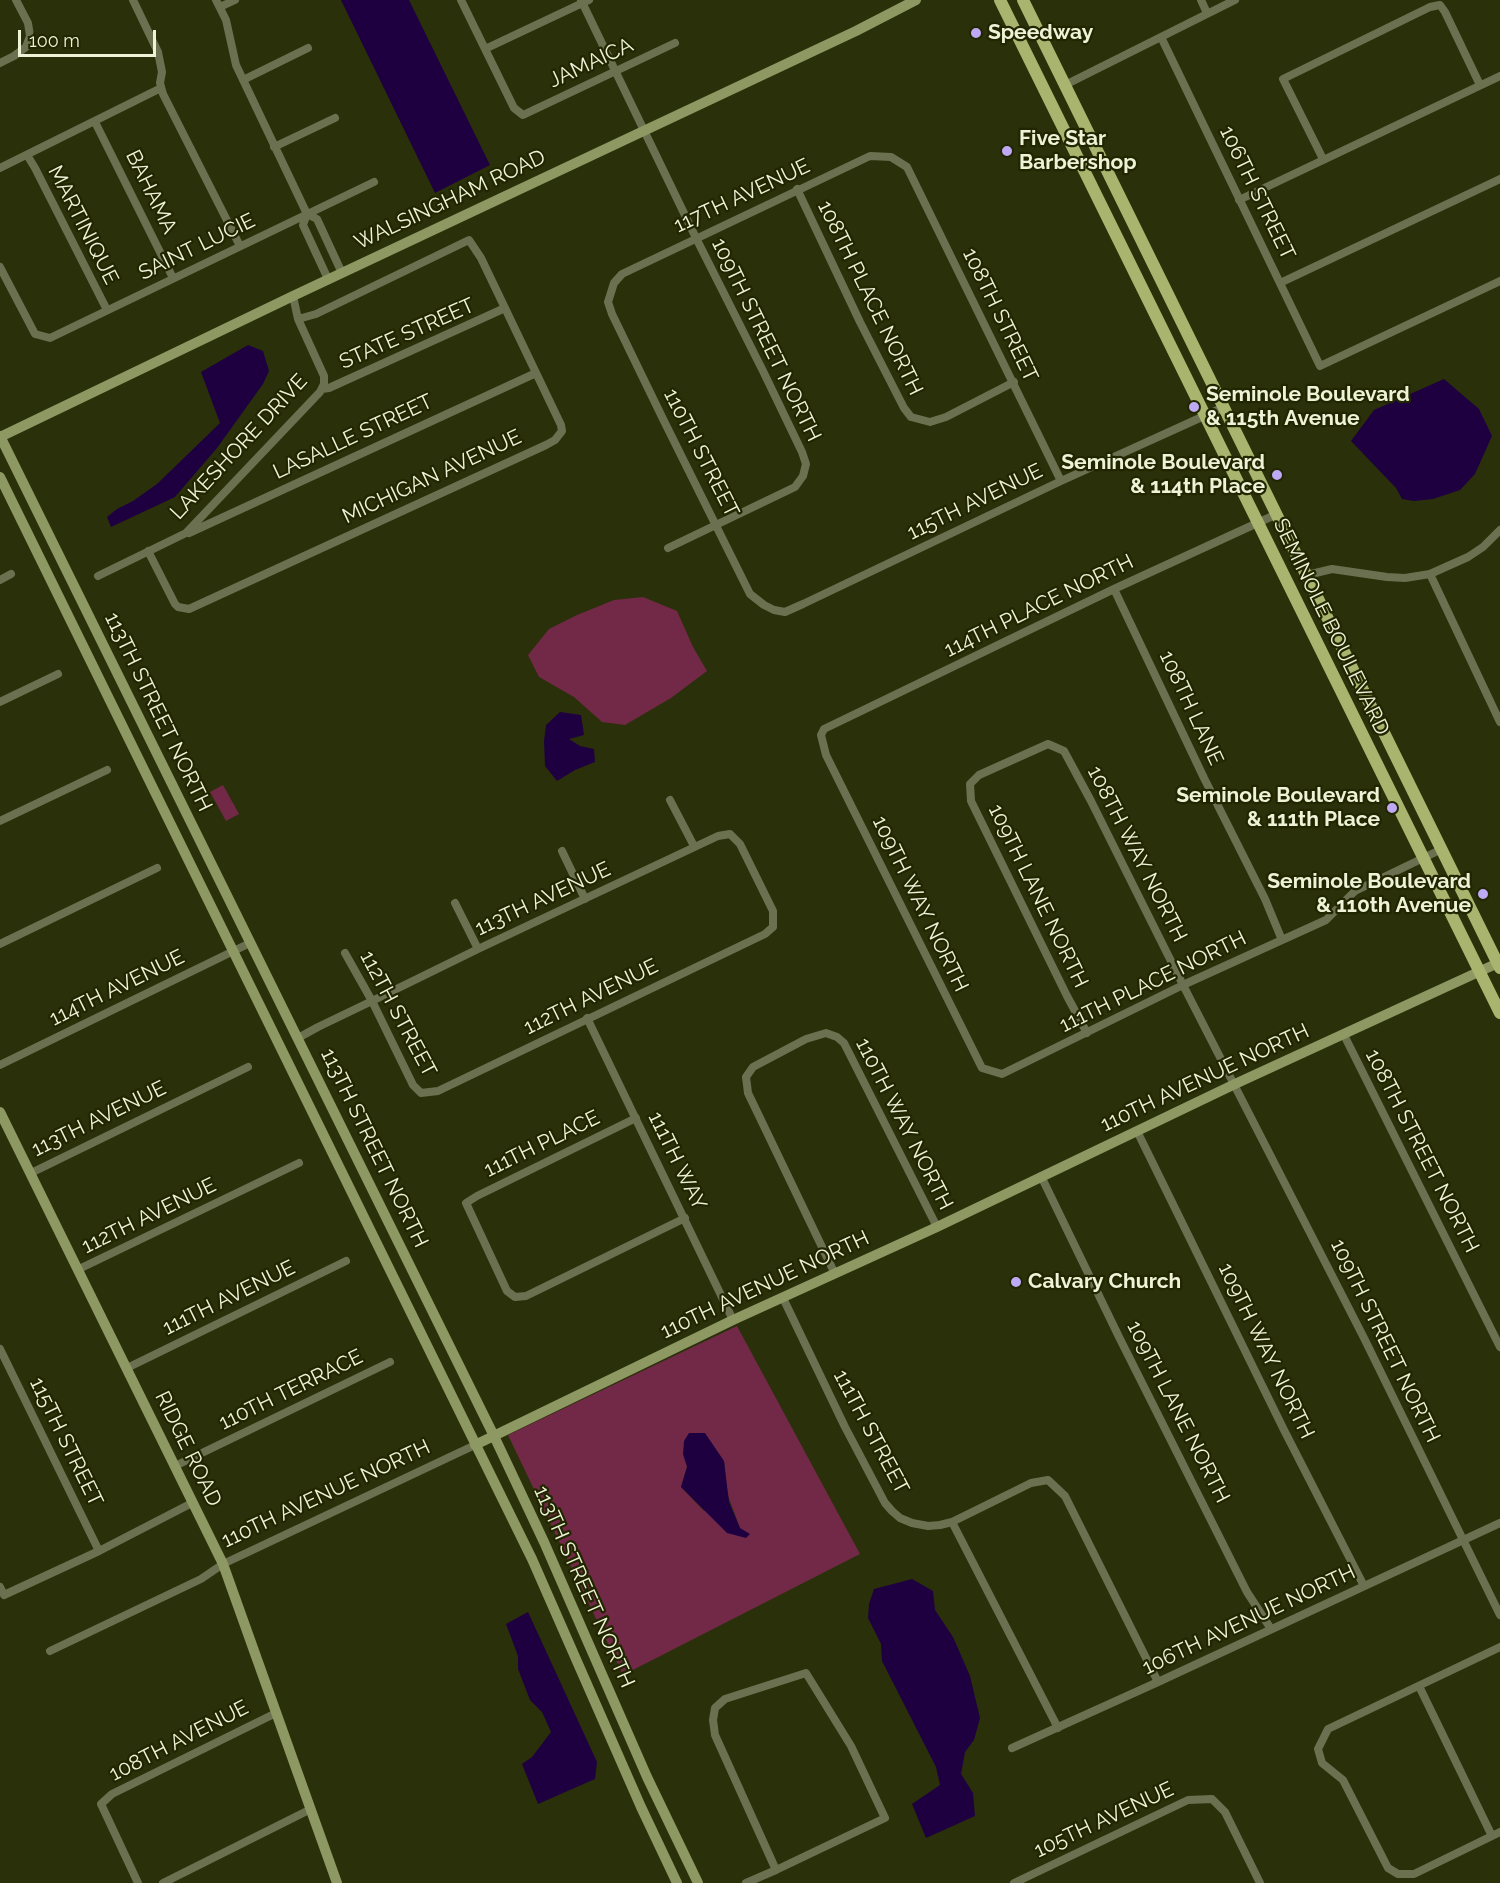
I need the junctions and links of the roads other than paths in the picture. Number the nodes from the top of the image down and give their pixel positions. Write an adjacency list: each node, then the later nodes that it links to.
1 (16, 0): 17 (street)
2 (133, 0): 23 (street)
3 (235, 0): 11 (street)
4 (461, 0): 16 (street)
5 (916, 0): 26 (main road, WALSINGHAM ROAD)
6 (1000, 0): 40 (main road, SEMINOLE BOULEVARD)
7 (1023, 0): 21 (main road, SEMINOLE BOULEVARD)
8 (1201, 0): 12 (street)
9 (1235, 0): 12 (street)
10 (584, 1): 16 (street); 18 (street, 109TH STREET NORTH)
11 (218, 4): 20 (street)
12 (1207, 13): 13 (street)
13 (1161, 37): 21 (street); 35 (street, 106TH STREET)
14 (675, 43): 18 (street, JAMAICA)
15 (308, 48): 20 (street)
16 (485, 49): 18 (street, JAMAICA)
17 (0, 63)
18 (615, 72): 26 (street, 109TH STREET NORTH)
19 (1500, 76): 22 (street)
20 (243, 80): 27 (street)
21 (1065, 85): 38 (main road, SEMINOLE BOULEVARD)
22 (1480, 85): 29 (street); 29 (street)
23 (161, 88): 25 (street); 39 (street)
24 (335, 118): 27 (street)
25 (95, 122): 28 (street); 43 (street, BAHAMA)
26 (645, 130): 37 (street, 109TH STREET NORTH); 42 (main road, WALSINGHAM ROAD)
27 (274, 147): 36 (street)
28 (27, 155): 31 (street); 50 (street, MARTINIQUE)
29 (1323, 159): 35 (street)
30 (907, 167): 34 (street, 117TH AVENUE); 53 (street, 108TH STREET)
31 (0, 168)
32 (1500, 179): 46 (street)
33 (374, 182): 36 (street, SAINT LUCIE)
34 (797, 189): 37 (street, 117TH AVENUE); 53 (street, 108TH PLACE NORTH)
35 (1239, 200): 46 (street, 106TH STREET)
36 (307, 214): 39 (street, SAINT LUCIE); 42 (street); 44 (street)
37 (696, 238): 48 (street, 117TH AVENUE); 62 (street, 109TH STREET NORTH)
38 (1142, 242): 40 (main road); 55 (main road, SEMINOLE BOULEVARD)
39 (240, 246): 43 (street, SAINT LUCIE)
40 (1123, 251): 56 (main road, SEMINOLE BOULEVARD)
41 (0, 267): 50 (street, SAINT LUCIE)
42 (342, 273): 44 (main road, WALSINGHAM ROAD)
43 (173, 278): 50 (street, SAINT LUCIE)
44 (328, 279): 47 (main road, WALSINGHAM ROAD)
45 (1500, 281): 46 (street, 106TH STREET)
46 (1280, 283)
47 (293, 296): 51 (street, LAKESHORE DRIVE); 57 (main road, WALSINGHAM ROAD)
48 (608, 302): 62 (street, 110TH STREET)
49 (505, 308): 51 (street, MICHIGAN AVENUE); 52 (street, MICHIGAN AVENUE); 54 (street, STATE STREET)
50 (107, 310)
51 (298, 319): 54 (street, LAKESHORE DRIVE)
52 (536, 373): 64 (street, LASALLE STREET); 66 (street, MICHIGAN AVENUE)
53 (1014, 382): 59 (street, 108TH STREET)
54 (322, 389): 64 (street, LAKESHORE DRIVE)
55 (1224, 407): 56 (street, 115TH AVENUE); 60 (main road, SEMINOLE BOULEVARD)
56 (1204, 416): 59 (street, 115TH AVENUE); 61 (main road, SEMINOLE BOULEVARD)
57 (0, 436): 91 (main road, 113TH STREET NORTH)
58 (0, 477): 94 (main road, 113TH STREET NORTH)
59 (1061, 480): 73 (street, 115TH AVENUE)
60 (1277, 514): 61 (street, 114TH PLACE NORTH); 69 (main road, SEMINOLE BOULEVARD)
61 (1258, 523): 72 (street, 114TH PLACE NORTH); 85 (main road, SEMINOLE BOULEVARD)
62 (717, 526): 65 (street); 73 (street, 110TH STREET)
63 (1500, 530): 68 (street)
64 (186, 533): 66 (street, LAKESHORE DRIVE)
65 (668, 548)
66 (148, 551): 70 (street, LAKESHORE DRIVE)
67 (11, 574): 71 (street)
68 (1430, 574): 69 (street); 76 (street)
69 (1306, 575): 83 (main road, SEMINOLE BOULEVARD)
70 (98, 576)
71 (0, 580)
72 (1114, 589): 77 (street, 114TH PLACE NORTH); 90 (street, 108TH LANE)
73 (774, 610)
74 (58, 674): 75 (street)
75 (0, 702)
76 (1500, 722)
77 (821, 735): 107 (street, 109TH WAY NORTH)
78 (107, 770): 81 (street)
79 (980, 775): 98 (street, 108TH WAY NORTH); 102 (street, 109TH LANE NORTH)
80 (670, 800): 82 (street)
81 (0, 821)
82 (694, 846): 87 (street, 113TH AVENUE); 89 (street, 113TH AVENUE)
83 (1442, 849): 85 (street, 111TH PLACE NORTH); 96 (main road, SEMINOLE BOULEVARD)
84 (562, 851): 87 (street)
85 (1423, 858): 90 (street, 111TH PLACE NORTH); 97 (main road, SEMINOLE BOULEVARD)
86 (157, 868): 92 (street)
87 (585, 898): 93 (street, 113TH AVENUE)
88 (455, 903): 93 (street)
89 (774, 927): 101 (street, 112TH AVENUE)
90 (1282, 940): 98 (street, 111TH PLACE NORTH)
91 (250, 943): 94 (street, 114TH AVENUE); 104 (main road, 113TH STREET NORTH)
92 (0, 944)
93 (478, 949): 99 (street, 113TH AVENUE)
94 (233, 952): 105 (street, 114TH AVENUE); 128 (main road, 113TH STREET NORTH)
95 (345, 953): 99 (street, 112TH STREET)
96 (1499, 964): 97 (main road, 110TH AVENUE NORTH)
97 (1480, 971): 100 (main road, SEMINOLE BOULEVARD); 103 (main road, 110TH AVENUE NORTH)
98 (1183, 986): 102 (street, 111TH PLACE NORTH); 108 (street, 108TH WAY NORTH)
99 (372, 1001): 104 (street, 113TH AVENUE); 109 (street, 112TH STREET)
100 (1500, 1013)
101 (587, 1018): 109 (street, 112TH AVENUE); 111 (street, 111TH WAY)
102 (1087, 1033): 107 (street, 111TH PLACE NORTH)
103 (1344, 1035): 108 (main road, 110TH AVENUE NORTH); 123 (street, 108TH STREET NORTH)
104 (298, 1038): 127 (main road, 113TH STREET NORTH)
105 (0, 1065)
106 (248, 1067): 114 (street, 113TH AVENUE)
107 (1002, 1074)
108 (1235, 1084): 112 (main road, 110TH AVENUE NORTH); 133 (street, 109TH STREET NORTH)
109 (421, 1093)
110 (0, 1112): 114 (main road, RIDGE ROAD)
111 (636, 1118): 116 (street, 111TH WAY); 116 (street, 111TH PLACE)
112 (1137, 1131): 115 (main road, 110TH AVENUE NORTH); 136 (street, 109TH WAY NORTH)
113 (299, 1163): 119 (street, 112TH AVENUE)
114 (31, 1173): 119 (main road, RIDGE ROAD)
115 (1041, 1176): 117 (main road, 110TH AVENUE NORTH); 139 (street, 109TH LANE NORTH)
116 (685, 1218): 122 (street, 111TH WAY)
117 (937, 1227): 120 (main road, 110TH AVENUE NORTH); 120 (street, 110TH WAY NORTH)
118 (346, 1261): 126 (street, 111TH AVENUE)
119 (79, 1269): 126 (main road, RIDGE ROAD)
120 (834, 1274): 121 (main road, 110TH AVENUE NORTH)
121 (783, 1298): 122 (main road, 110TH AVENUE NORTH); 131 (street, 111TH STREET)
122 (733, 1320): 127 (main road, 110TH AVENUE NORTH)
123 (1500, 1347)
124 (0, 1349): 134 (street, 115TH STREET)
125 (390, 1362): 129 (street, 110TH TERRACE)
126 (127, 1368): 129 (main road, RIDGE ROAD)
127 (494, 1436): 128 (main road, 110TH AVENUE NORTH); 154 (main road, 113TH STREET NORTH)
128 (475, 1445): 135 (street, 110TH AVENUE NORTH); 153 (main road, 113TH STREET NORTH)
129 (175, 1466): 130 (main road, RIDGE ROAD)
130 (192, 1503): 134 (street); 135 (main road, RIDGE ROAD)
131 (952, 1522): 142 (street); 145 (street)
132 (1500, 1522): 133 (street, 106TH AVENUE NORTH)
133 (1464, 1540): 136 (street, 106TH AVENUE NORTH); 138 (street, 109TH STREET NORTH)
134 (99, 1551): 137 (street)
135 (223, 1564): 141 (street, 110TH AVENUE NORTH); 144 (main road, RIDGE ROAD)
136 (1364, 1586): 139 (street, 106TH AVENUE NORTH)
137 (0, 1587)
138 (1500, 1615)
139 (1271, 1629): 142 (street, 106TH AVENUE NORTH)
140 (1500, 1647): 143 (street)
141 (50, 1651)
142 (1158, 1682): 145 (street, 106TH AVENUE NORTH)
143 (1419, 1686): 148 (street); 148 (street)
144 (276, 1713): 147 (main road, RIDGE ROAD); 150 (street, 108TH AVENUE)
145 (1058, 1728): 146 (street, 106TH AVENUE NORTH)
146 (1012, 1748)
147 (311, 1809): 151 (street); 152 (main road, RIDGE ROAD)
148 (1496, 1834)
149 (776, 1870): 149 (street); 155 (street)
150 (138, 1883)
151 (163, 1883)
152 (337, 1883)
153 (677, 1883)
154 (698, 1883)
155 (746, 1883)
156 (1014, 1883): 157 (street, 105TH AVENUE)
157 (1260, 1883)

